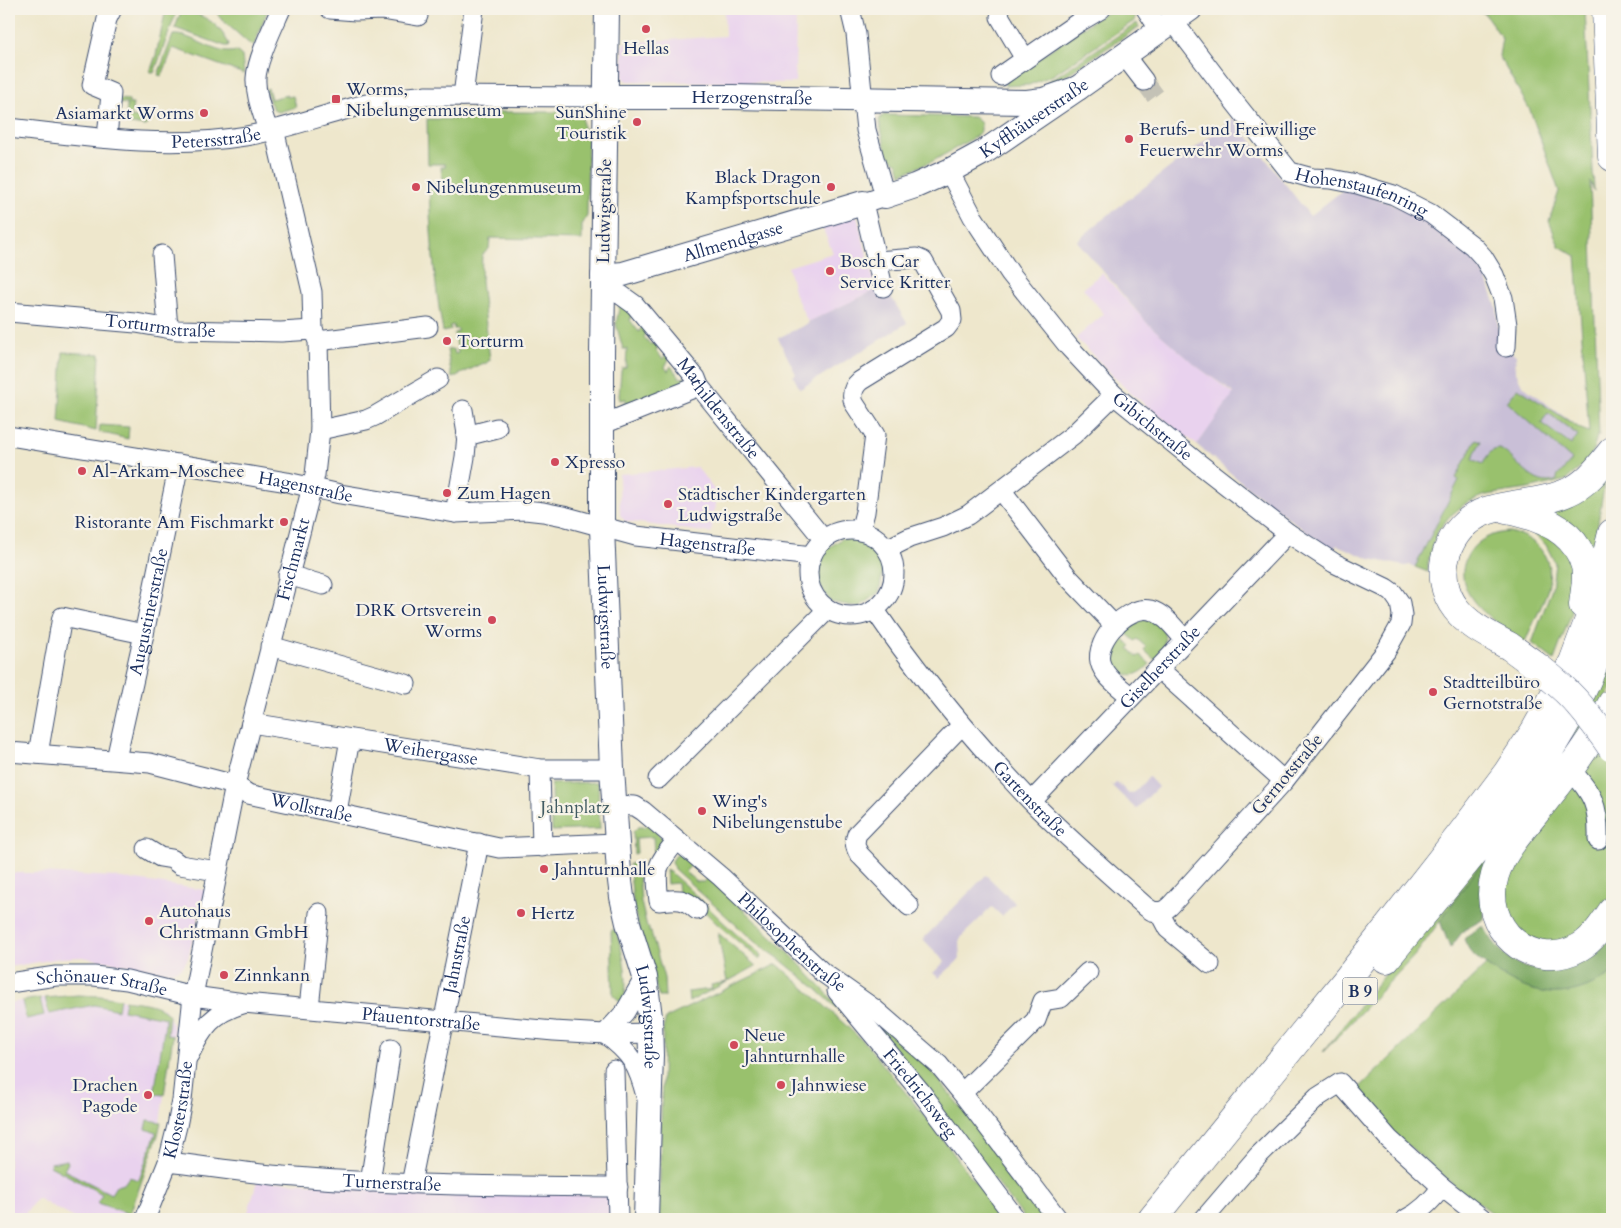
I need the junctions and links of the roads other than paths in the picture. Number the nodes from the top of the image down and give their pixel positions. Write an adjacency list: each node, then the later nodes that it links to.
1 (112, 9): 25 (street)
2 (280, 9): 24 (street, Fischmarkt)
3 (330, 9): 11 (street)
4 (474, 9): 20 (street)
5 (607, 9): 21 (main road, Ludwigstraße)
6 (850, 9): 22 (street)
7 (1101, 9): 10 (street)
8 (1146, 9): 13 (street, Hohenstaufenring)
9 (1604, 12): 26 (highway)
10 (1075, 15): 15 (street)
11 (418, 16)
12 (1000, 17): 15 (street)
13 (1174, 20): 14 (main road, Kyffhäuserstraße); 37 (street, Hohenstaufenring)
14 (1124, 55): 17 (street); 18 (main road, Kyffhäuserstraße)
15 (1025, 60): 16 (street)
16 (1001, 76)
17 (1144, 81)
18 (1078, 88): 22 (main road, Herzogenstraße); 27 (main road, Kyffhäuserstraße)
19 (422, 96): 20 (street, Herzogenstraße); 24 (street, Petersstraße)
20 (463, 96): 21 (street, Herzogenstraße)
21 (606, 98): 22 (main road, Herzogenstraße); 31 (main road, Ludwigstraße)
22 (862, 100): 28 (street)
23 (9, 128): 25 (street, Petersstraße)
24 (271, 130): 25 (street, Petersstraße); 36 (street, Fischmarkt)
25 (107, 138)
26 (1612, 157)
27 (949, 172): 28 (main road, Kyffhäuserstraße); 40 (street, Gibichstraße)
28 (874, 200): 30 (street); 31 (main road, Allmendgasse)
29 (162, 254): 35 (street)
30 (877, 260): 32 (street); 54 (street)
31 (602, 284): 39 (street, Mathildenstraße); 42 (main road, Ludwigstraße)
32 (883, 287)
33 (9, 312): 35 (street, Torturmstraße)
34 (428, 327): 36 (street, Torturmstraße)
35 (168, 328): 36 (street, Torturmstraße)
36 (315, 336): 44 (street, Fischmarkt)
37 (1506, 347)
38 (438, 379): 44 (street)
39 (699, 386): 42 (street); 57 (street, Mathildenstraße)
40 (1114, 395): 50 (street); 56 (street, Gibichstraße)
41 (463, 410): 46 (street)
42 (601, 425): 53 (main road, Ludwigstraße)
43 (497, 428): 46 (street)
44 (320, 430): 49 (street, Fischmarkt)
45 (9, 436): 48 (street, Hagenstraße)
46 (466, 436): 52 (street)
47 (1612, 452): 51 (highway)
48 (179, 464): 49 (street, Hagenstraße); 67 (street, Augustinerstraße)
49 (311, 488): 52 (street, Hagenstraße); 60 (street, Fischmarkt)
50 (1002, 491): 58 (street); 66 (street)
51 (1497, 509): 70 (highway); 78 (highway, bridge)
52 (455, 513): 53 (street, Hagenstraße)
53 (602, 528): 59 (street, Hagenstraße); 82 (main road, Ludwigstraße)
54 (860, 531): 57 (street); 58 (street)
55 (1612, 533): 70 (highway, B 9)
56 (1288, 534): 65 (street, Gibichstraße); 68 (street, Giselherstraße)
57 (824, 540): 59 (street)
58 (887, 549): 63 (street)
59 (812, 556): 62 (street)
60 (288, 575): 61 (street); 69 (street, Fischmarkt)
61 (323, 585)
62 (828, 609): 63 (street); 85 (street)
63 (874, 609): 76 (street, Gartenstraße)
64 (1612, 614): 132 (highway, B 9)
65 (1401, 624): 86 (street, Gernotstraße)
66 (1114, 626): 68 (street); 73 (street)
67 (144, 634): 80 (street); 81 (street, Augustinerstraße)
68 (1185, 640): 71 (street, Giselherstraße)
69 (270, 646): 72 (street); 75 (street, Fischmarkt)
70 (1573, 662): 131 (highway, B 9)
71 (1159, 669): 73 (street, Giselherstraße); 86 (street)
72 (406, 684)
73 (1131, 697): 88 (street, Giselherstraße)
74 (1612, 703): 84 (highway)
75 (251, 723): 77 (street, Weihergasse); 87 (street, Fischmarkt)
76 (962, 725): 88 (street, Gartenstraße); 98 (street)
77 (350, 740): 83 (street, Weihergasse); 90 (street)
78 (1612, 748)
79 (9, 752): 80 (street, Wollstraße)
80 (38, 754): 81 (street, Wollstraße)
81 (116, 759): 87 (street, Wollstraße)
82 (612, 768): 83 (street, Weihergasse); 89 (main road, Ludwigstraße)
83 (540, 769): 95 (street)
84 (1570, 769): 92 (street); 100 (highway)
85 (658, 779)
86 (1284, 781): 101 (street, Gernotstraße)
87 (235, 785): 90 (street, Wollstraße); 97 (street, Fischmarkt)
88 (1032, 801): 101 (street, Gartenstraße)
89 (614, 805): 91 (street, Philosophenstraße); 93 (main road, Ludwigstraße)
90 (337, 812): 94 (street, Wollstraße)
91 (677, 840): 99 (street); 104 (street, Philosophenstraße)
92 (1598, 840)
93 (616, 843): 95 (street, Wollstraße); 106 (main road, Ludwigstraße)
94 (479, 844): 95 (street, Wollstraße); 112 (street, Jahnstraße)
95 (542, 847)
96 (148, 849): 97 (street)
97 (217, 871): 108 (street, Klosterstraße)
98 (909, 906)
99 (697, 910)
100 (1612, 910)
101 (1159, 912): 103 (street, Gartenstraße)
102 (319, 913): 110 (street)
103 (1210, 964)
104 (822, 972): 111 (street, Philosophenstraße); 113 (street, Friedrichsweg)
105 (1088, 972): 119 (street)
106 (645, 977): 114 (street); 115 (main road, Ludwigstraße)
107 (9, 983): 108 (street, Schönauer Straße)
108 (193, 996): 109 (street, Pfauentorstraße); 117 (street, Klosterstraße)
109 (244, 1003): 110 (street, Pfauentorstraße); 117 (street)
110 (309, 1008): 112 (street, Pfauentorstraße)
111 (885, 1018): 113 (street); 119 (street, Philosophenstraße)
112 (442, 1028): 114 (street, Pfauentorstraße); 123 (street, Jahnstraße)
113 (872, 1032): 129 (street, Friedrichsweg)
114 (605, 1034): 115 (street, Pfauentorstraße); 120 (street)
115 (651, 1034): 120 (main road, Ludwigstraße)
116 (391, 1049): 122 (street)
117 (185, 1063): 121 (street, Klosterstraße)
118 (614, 1070): 125 (street, Ludwigstraße)
119 (962, 1093): 130 (street, Philosophenstraße)
120 (649, 1106): 128 (main road, Ludwigstraße)
121 (168, 1162): 122 (street, Turnerstraße); 126 (street, Klosterstraße)
122 (370, 1182): 123 (street, Turnerstraße)
123 (411, 1184): 125 (street, Turnerstraße)
124 (1442, 1187): 133 (street); 134 (street); 135 (street)
125 (618, 1188): 127 (street, Ludwigstraße)
126 (145, 1219)
127 (618, 1219)
128 (646, 1219)
129 (1016, 1219)
130 (1058, 1219)
131 (1152, 1219)
132 (1175, 1219)
133 (1204, 1219)
134 (1406, 1219)
135 (1483, 1219)

